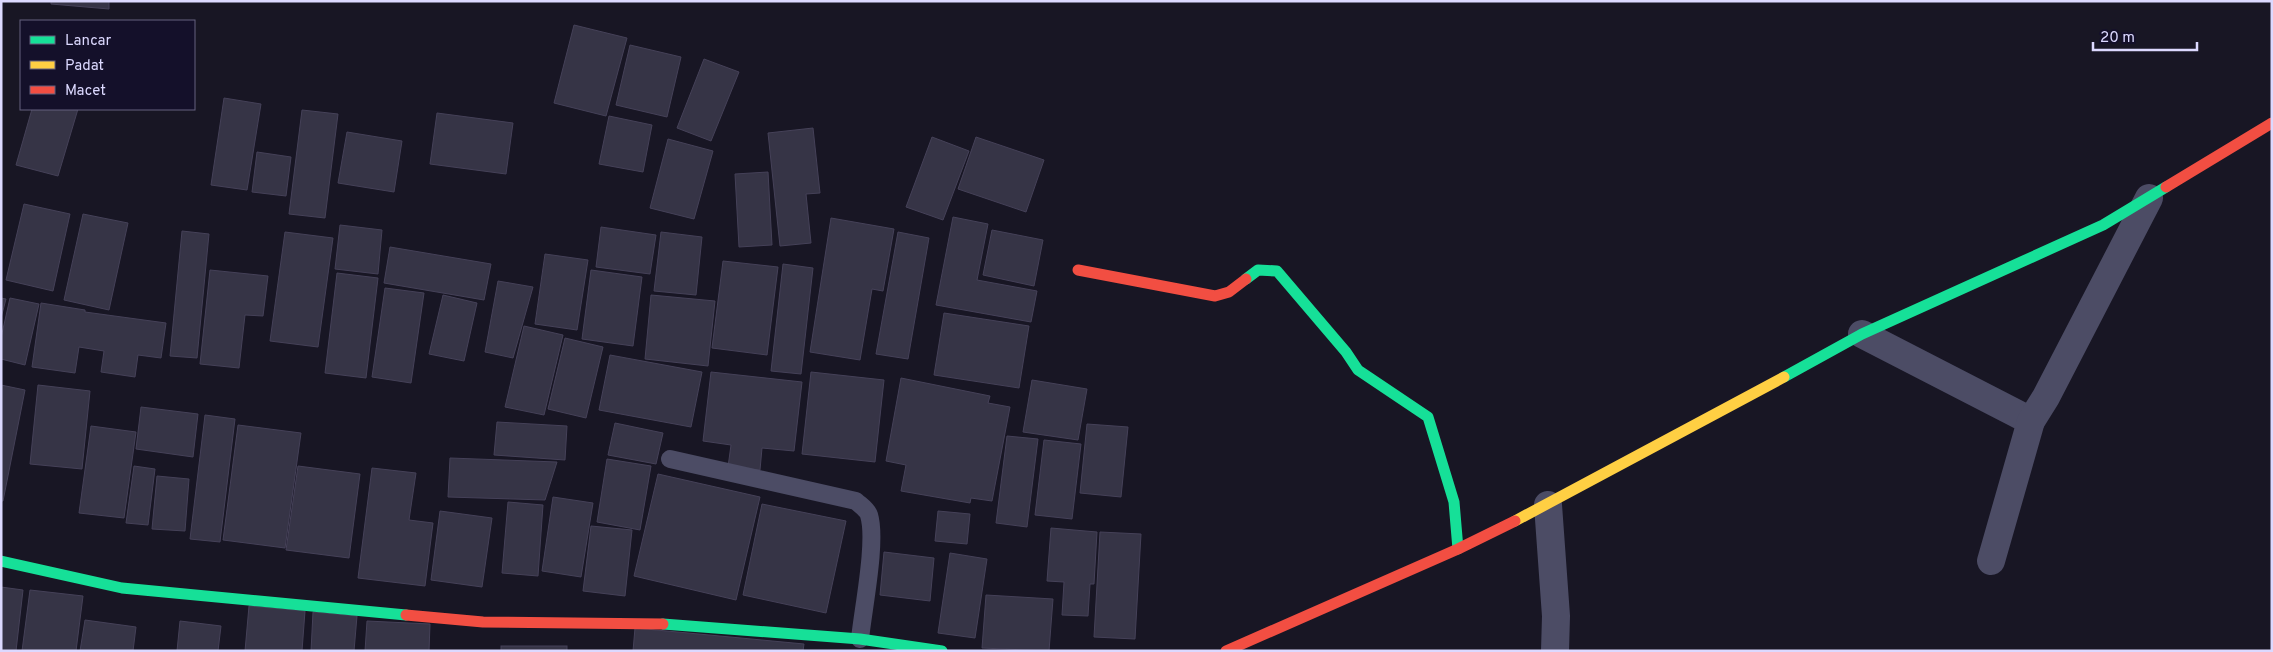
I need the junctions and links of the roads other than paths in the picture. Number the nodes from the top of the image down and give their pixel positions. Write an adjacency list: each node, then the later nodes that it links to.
1 (2272, 123): 2 (street)
2 (2149, 198): 4 (street); 5 (street)
3 (1078, 270): 8 (street)
4 (1862, 334): 5 (street); 7 (street)
5 (2030, 422): 10 (street)
6 (670, 459): 11 (lane)
7 (1548, 505): 8 (street); 14 (street)
8 (1458, 549): 13 (street)
9 (1, 561): 11 (street)
10 (1991, 561)
11 (860, 639): 12 (street)
12 (942, 651)
13 (1226, 651)
14 (1555, 651)

